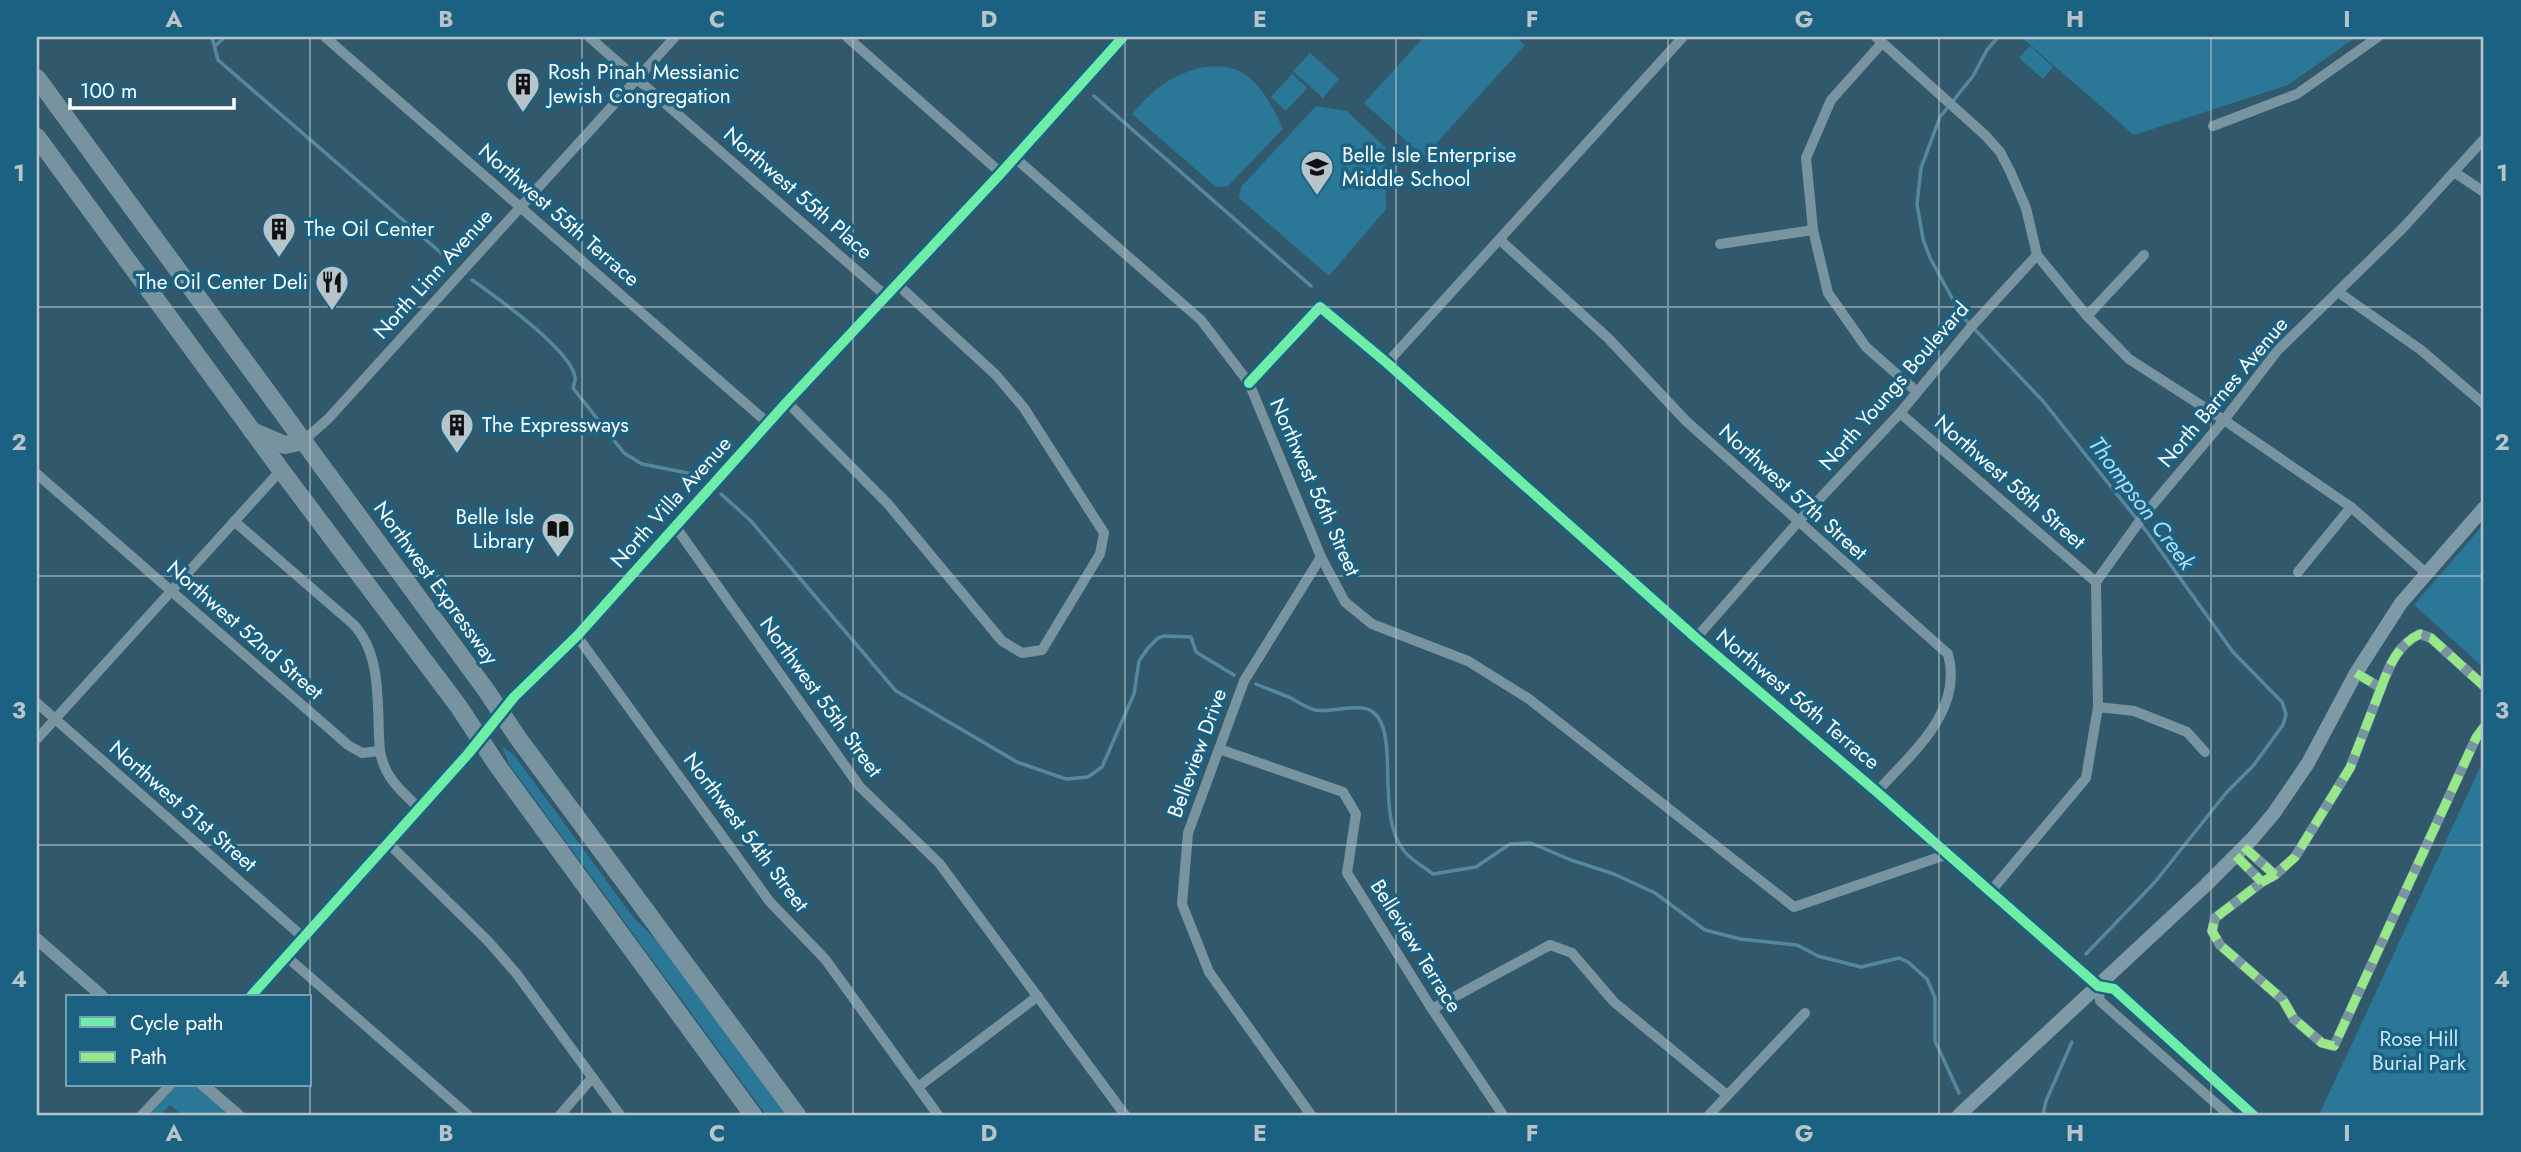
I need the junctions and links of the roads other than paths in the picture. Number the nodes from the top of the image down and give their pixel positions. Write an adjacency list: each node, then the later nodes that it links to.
1 (325, 37): 18 (street, Northwest 55th Terrace)
2 (589, 37): 9 (street, Northwest 55th Place)
3 (676, 37): 9 (street, North Linn Avenue)
4 (847, 37): 16 (street)
5 (1123, 37): 14 (street, North Villa Avenue)
6 (1683, 37): 20 (street)
7 (2378, 37): 11 (street)
8 (1879, 40): 19 (street); 23 (street)
9 (637, 79): 18 (street, North Linn Avenue); 26 (street, Northwest 55th Place)
10 (39, 87): 37 (highway, Northwest Expressway)
11 (2213, 126)
12 (37, 137): 36 (highway)
13 (2484, 139): 15 (street, North Barnes Avenue)
14 (1014, 157): 16 (street, North Villa Avenue); 29 (street, Northwest 56th Street)
15 (2454, 172): 17 (street); 25 (street, North Barnes Avenue)
16 (1001, 173): 24 (street, North Villa Avenue)
17 (2484, 192)
18 (520, 206): 35 (street, Northwest 55th Terrace); 37 (street, North Linn Avenue)
19 (1813, 230): 21 (street); 30 (street)
20 (1500, 240): 28 (street); 43 (street, Northwest 57th Street)
21 (1720, 244)
22 (2144, 254): 27 (street)
23 (2037, 255): 27 (street); 30 (street, North Youngs Boulevard)
24 (897, 284): 26 (street, North Villa Avenue); 31 (street)
25 (2338, 292): 32 (street); 34 (street, North Barnes Avenue)
26 (886, 296): 31 (street, North Villa Avenue)
27 (2087, 316): 34 (street)
28 (1387, 363): 29 (street, Northwest 56th Terrace); 51 (street, Northwest 56th Terrace)
29 (1249, 383): 45 (street, Northwest 56th Street)
30 (1916, 391): 33 (street, North Youngs Boulevard)
31 (786, 402): 35 (street, North Villa Avenue)
32 (2484, 404)
33 (1900, 413): 43 (street, North Youngs Boulevard); 48 (street, Northwest 58th Street)
34 (2224, 420): 40 (street); 48 (street, North Barnes Avenue)
35 (768, 423): 44 (street, North Villa Avenue)
36 (252, 431): 37 (highway); 38 (highway)
37 (303, 441): 57 (highway, Northwest Expressway)
38 (281, 470): 42 (street); 61 (highway)
39 (37, 474): 49 (street, Northwest 52nd Street)
40 (2351, 507): 46 (street); 47 (street)
41 (2484, 508): 47 (main road)
42 (234, 521): 49 (street); 63 (street)
43 (1798, 522): 51 (street, North Youngs Boulevard); 65 (street, Northwest 57th Street)
44 (675, 526): 50 (street, North Villa Avenue); 79 (street, Northwest 55th Street)
45 (1321, 557): 62 (street, Belleview Drive); 69 (street, Northwest 56th Street)
46 (2298, 572)
47 (2426, 573): 52 (main road)
48 (2095, 582): 56 (street)
49 (170, 589): 58 (street); 63 (street, Northwest 52nd Street)
50 (577, 636): 57 (street, North Villa Avenue); 87 (street, Northwest 54th Street)
51 (1696, 638): 65 (street, Northwest 56th Terrace)
52 (2356, 673): 54 (street); 68 (main road)
53 (2484, 685): 54 (street)
54 (2381, 688): 70 (street)
55 (37, 704): 58 (street, Northwest 51st Street)
56 (2098, 707): 64 (street); 72 (street)
57 (501, 713): 61 (street, North Villa Avenue); 95 (highway, Northwest Expressway)
58 (55, 719): 60 (street); 73 (street, Northwest 51st Street)
59 (2484, 727): 71 (street)
60 (37, 739)
61 (480, 739): 66 (street, North Villa Avenue); 94 (highway)
62 (1219, 749): 80 (street, Belleview Terrace); 98 (street, Belleview Drive)
63 (380, 751): 66 (street)
64 (2205, 752)
65 (1877, 792): 69 (street, Northwest 56th Terrace)
66 (419, 808): 67 (street, North Villa Avenue)
67 (389, 844): 73 (street, North Villa Avenue); 84 (street)
68 (2240, 851): 70 (street); 71 (street); 76 (main road)
69 (1948, 854): 72 (street, Northwest 56th Terrace)
70 (2275, 875): 71 (street)
71 (2262, 882)
72 (1991, 891): 76 (street, Northwest 56th Terrace)
73 (304, 938): 75 (street, North Villa Avenue)
74 (37, 939): 77 (street)
75 (287, 957): 78 (street, North Villa Avenue); 91 (street)
76 (2098, 986): 82 (street, Northwest 56th Terrace); 83 (street, Northwest 56th Terrace); 101 (main road)
77 (101, 995)
78 (252, 995)
79 (1038, 996): 87 (street); 97 (street, Northwest 55th Street)
80 (1432, 1009): 88 (street); 99 (street, Belleview Terrace)
81 (1805, 1013): 88 (street)
82 (2180, 1049): 83 (street); 103 (street, Northwest 56th Terrace)
83 (2169, 1061): 102 (street, Northwest 56th Terrace)
84 (592, 1078): 92 (street); 93 (street)
85 (169, 1086): 89 (street)
86 (204, 1086): 90 (street)
87 (918, 1087): 96 (street, Northwest 54th Street)
88 (1727, 1096): 100 (street)
89 (142, 1115)
90 (238, 1115)
91 (468, 1115)
92 (559, 1115)
93 (620, 1115)
94 (753, 1115)
95 (797, 1115)
96 (938, 1115)
97 (1125, 1115)
98 (1311, 1115)
99 (1503, 1115)
100 (1709, 1115)
101 (1959, 1115)
102 (2229, 1115)
103 (2253, 1115)

